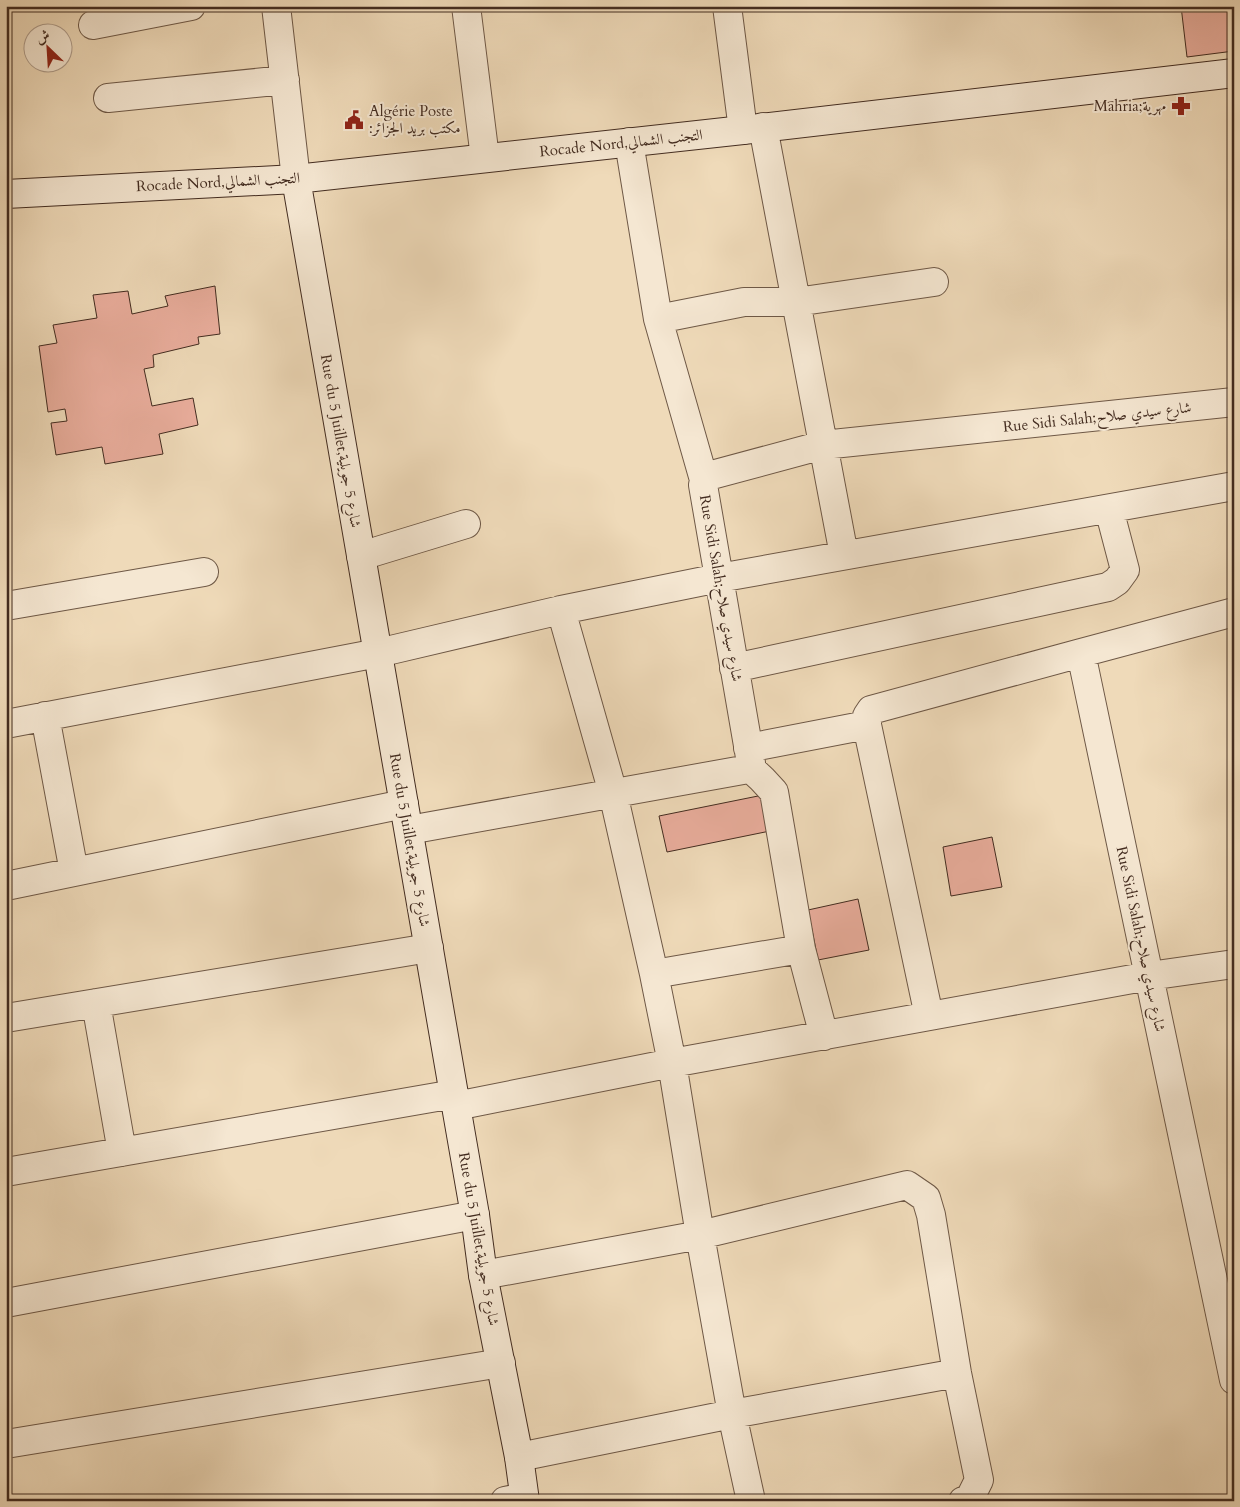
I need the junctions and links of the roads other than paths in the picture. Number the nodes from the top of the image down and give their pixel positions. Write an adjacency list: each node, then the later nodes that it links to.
1 (191, 6): 5 (street)
2 (276, 6): 7 (street, Rue du 5 Juillet,شارع 5 جويلية)
3 (466, 6): 11 (street)
4 (727, 6): 9 (street)
5 (93, 25)
6 (1234, 73): 9 (street, Rocade Nord,التجنب الشمالي)
7 (285, 80): 8 (street); 12 (street, Rue du 5 Juillet,شارع 5 جويلية)
8 (108, 98)
9 (753, 128): 10 (street, Rocade Nord,التجنب الشمالي); 15 (street)
10 (629, 142): 11 (street, Rocade Nord,التجنب الشمالي); 16 (street)
11 (485, 158): 12 (street, Rocade Nord,التجنب الشمالي)
12 (296, 179): 13 (street, Rocade Nord,التجنب الشمالي); 24 (street, Rue du 5 Juillet,شارع 5 جويلية)
13 (6, 194)
14 (934, 282): 15 (street)
15 (796, 302): 16 (street); 18 (street)
16 (658, 319): 19 (street)
17 (1234, 402): 18 (street, Rue Sidi Salah;شارع سيدي صلاح)
18 (823, 445): 19 (street, Rue Sidi Salah;شارع سيدي صلاح); 23 (street)
19 (704, 480): 26 (street, Rue Sidi Salah;شارع سيدي صلاح)
20 (1234, 486): 21 (street)
21 (1109, 509): 23 (street); 32 (street)
22 (466, 524): 24 (street)
23 (844, 555): 26 (street)
24 (361, 556): 30 (street, Rue du 5 Juillet,شارع 5 جويلية)
25 (204, 572): 27 (street)
26 (719, 578): 28 (street); 32 (street, Rue Sidi Salah;شارع سيدي صلاح)
27 (6, 606)
28 (561, 610): 30 (street); 37 (street)
29 (1234, 612): 31 (street)
30 (378, 653): 33 (street); 38 (street, Rue du 5 Juillet,شارع 5 جويلية)
31 (1081, 653): 35 (street); 46 (street, Rue Sidi Salah;شارع سيدي صلاح)
32 (734, 668): 36 (street, Rue Sidi Salah;شارع سيدي صلاح)
33 (45, 716): 34 (street); 40 (street)
34 (6, 724)
35 (867, 725): 36 (street); 48 (street)
36 (748, 757): 37 (street); 43 (street)
37 (613, 793): 39 (street); 45 (street)
38 (404, 804): 39 (street, Rue du 5 Juillet,شارع 5 جويلية); 40 (street)
39 (409, 830): 42 (street, Rue du 5 Juillet,شارع 5 جويلية)
40 (74, 872): 41 (street)
41 (6, 886)
42 (429, 948): 47 (street); 52 (street, Rue du 5 Juillet,شارع 5 جويلية)
43 (801, 949): 45 (street); 50 (street)
44 (1234, 964): 46 (street)
45 (654, 974): 51 (street)
46 (1149, 976): 48 (street); 61 (street, Rue Sidi Salah;شارع سيدي صلاح)
47 (96, 1003): 49 (street); 53 (street)
48 (929, 1016): 50 (street)
49 (6, 1018)
50 (824, 1036): 51 (street)
51 (672, 1063): 52 (street); 56 (street)
52 (455, 1100): 53 (street); 55 (street, Rue du 5 Juillet,شارع 5 جويلية)
53 (122, 1152): 54 (street)
54 (6, 1172)
55 (475, 1214): 57 (street, Rue du 5 Juillet,شارع 5 جويلية); 58 (street)
56 (700, 1235): 57 (street); 60 (street); 62 (street)
57 (483, 1275): 59 (street, Rue du 5 Juillet,شارع 5 جويلية)
58 (6, 1303)
59 (501, 1363): 63 (street); 64 (street, Rue du 5 Juillet,شارع 5 جويلية)
60 (956, 1372): 62 (street); 67 (street)
61 (1234, 1380)
62 (732, 1414): 64 (street); 66 (street)
63 (6, 1444)
64 (519, 1457): 65 (street, Rue du 5 Juillet,شارع 5 جويلية)
65 (518, 1500)
66 (751, 1501)
67 (963, 1501)

